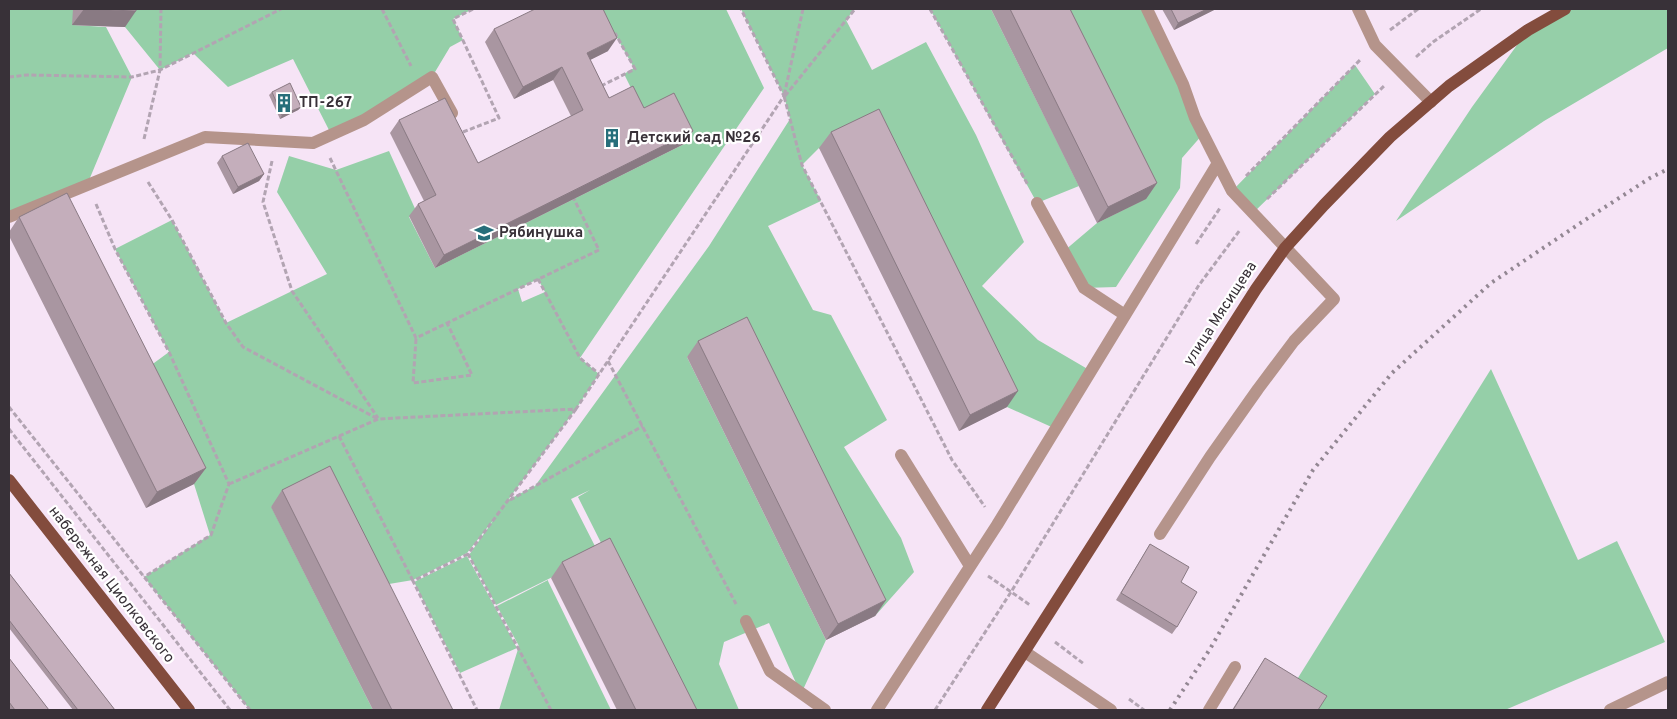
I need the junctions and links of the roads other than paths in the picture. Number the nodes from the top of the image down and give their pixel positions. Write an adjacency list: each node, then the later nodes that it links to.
1 (1147, 9): 6 (street)
2 (1358, 9): 4 (street)
3 (1565, 9): 4 (main road, улица Мясищева)
4 (1431, 102): 9 (main road, улица Мясищева)
5 (462, 133): 8 (street)
6 (1218, 163): 9 (street); 10 (street)
7 (1037, 203): 10 (street)
8 (9, 217)
9 (1285, 248): 13 (street); 16 (main road, улица Мясищева)
10 (1125, 315): 14 (street)
11 (901, 455): 14 (street)
12 (9, 480): 19 (main road, набережная Циолковского)
13 (1160, 534)
14 (970, 566): 21 (street)
15 (746, 621): 20 (street)
16 (1025, 652): 22 (main road, улица Мясищева); 23 (street)
17 (1235, 667): 24 (street)
18 (1668, 682): 25 (street)
19 (188, 710)
20 (825, 710)
21 (876, 710)
22 (987, 710)
23 (1111, 710)
24 (1209, 710)
25 (1610, 710)

